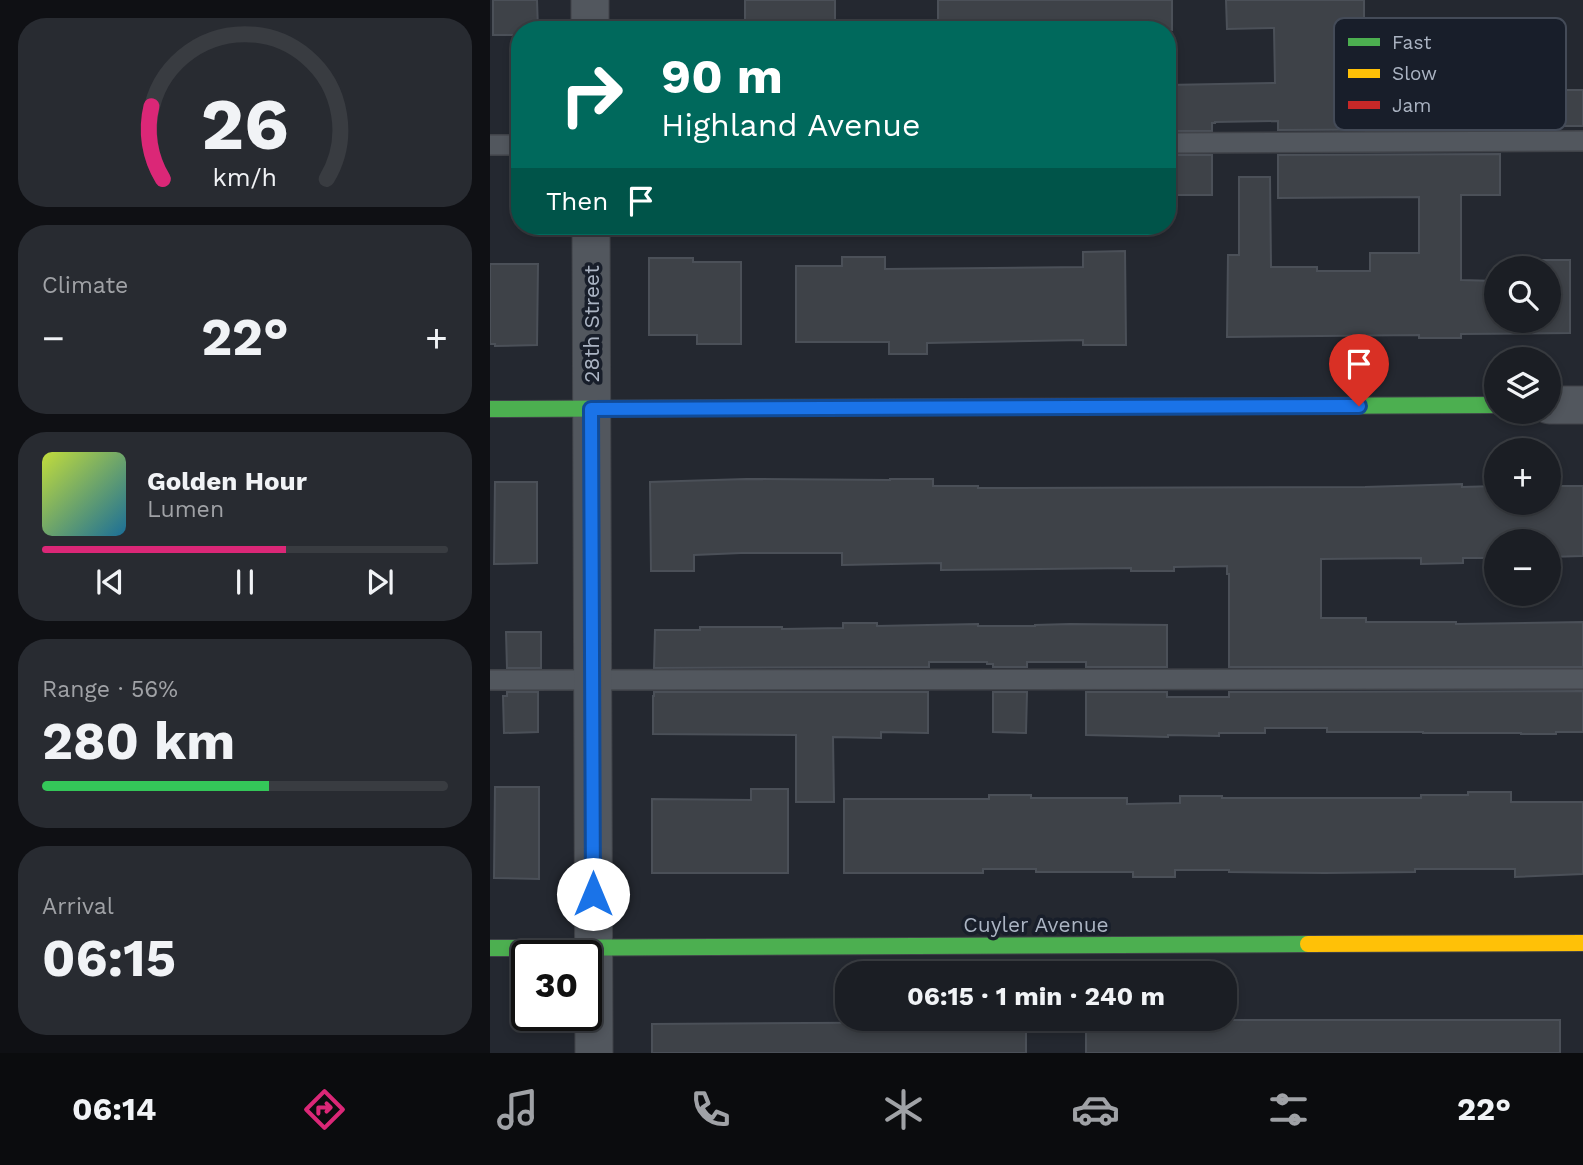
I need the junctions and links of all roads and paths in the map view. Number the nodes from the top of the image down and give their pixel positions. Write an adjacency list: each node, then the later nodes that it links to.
1 (590, 0): 2 (street)
2 (590, 21)
3 (1583, 141): 4 (lane)
4 (1176, 142)
5 (490, 145): 6 (lane)
6 (511, 145)
7 (591, 235): 12 (street, 28th Street)
8 (1484, 405): 12 (street)
9 (1561, 405): 10 (street)
10 (1583, 405)
11 (490, 409): 12 (street)
12 (591, 409): 15 (street, 28th Street)
13 (1583, 679): 15 (lane)
14 (490, 680): 15 (lane)
15 (592, 680): 16 (street, 28th Street)
16 (593, 940)
17 (1583, 943): 18 (street, Cuyler Avenue)
18 (602, 947)
19 (490, 948): 20 (street, Cuyler Avenue)
20 (511, 948)
21 (594, 1031): 22 (street, 28th Street)
22 (594, 1053)

